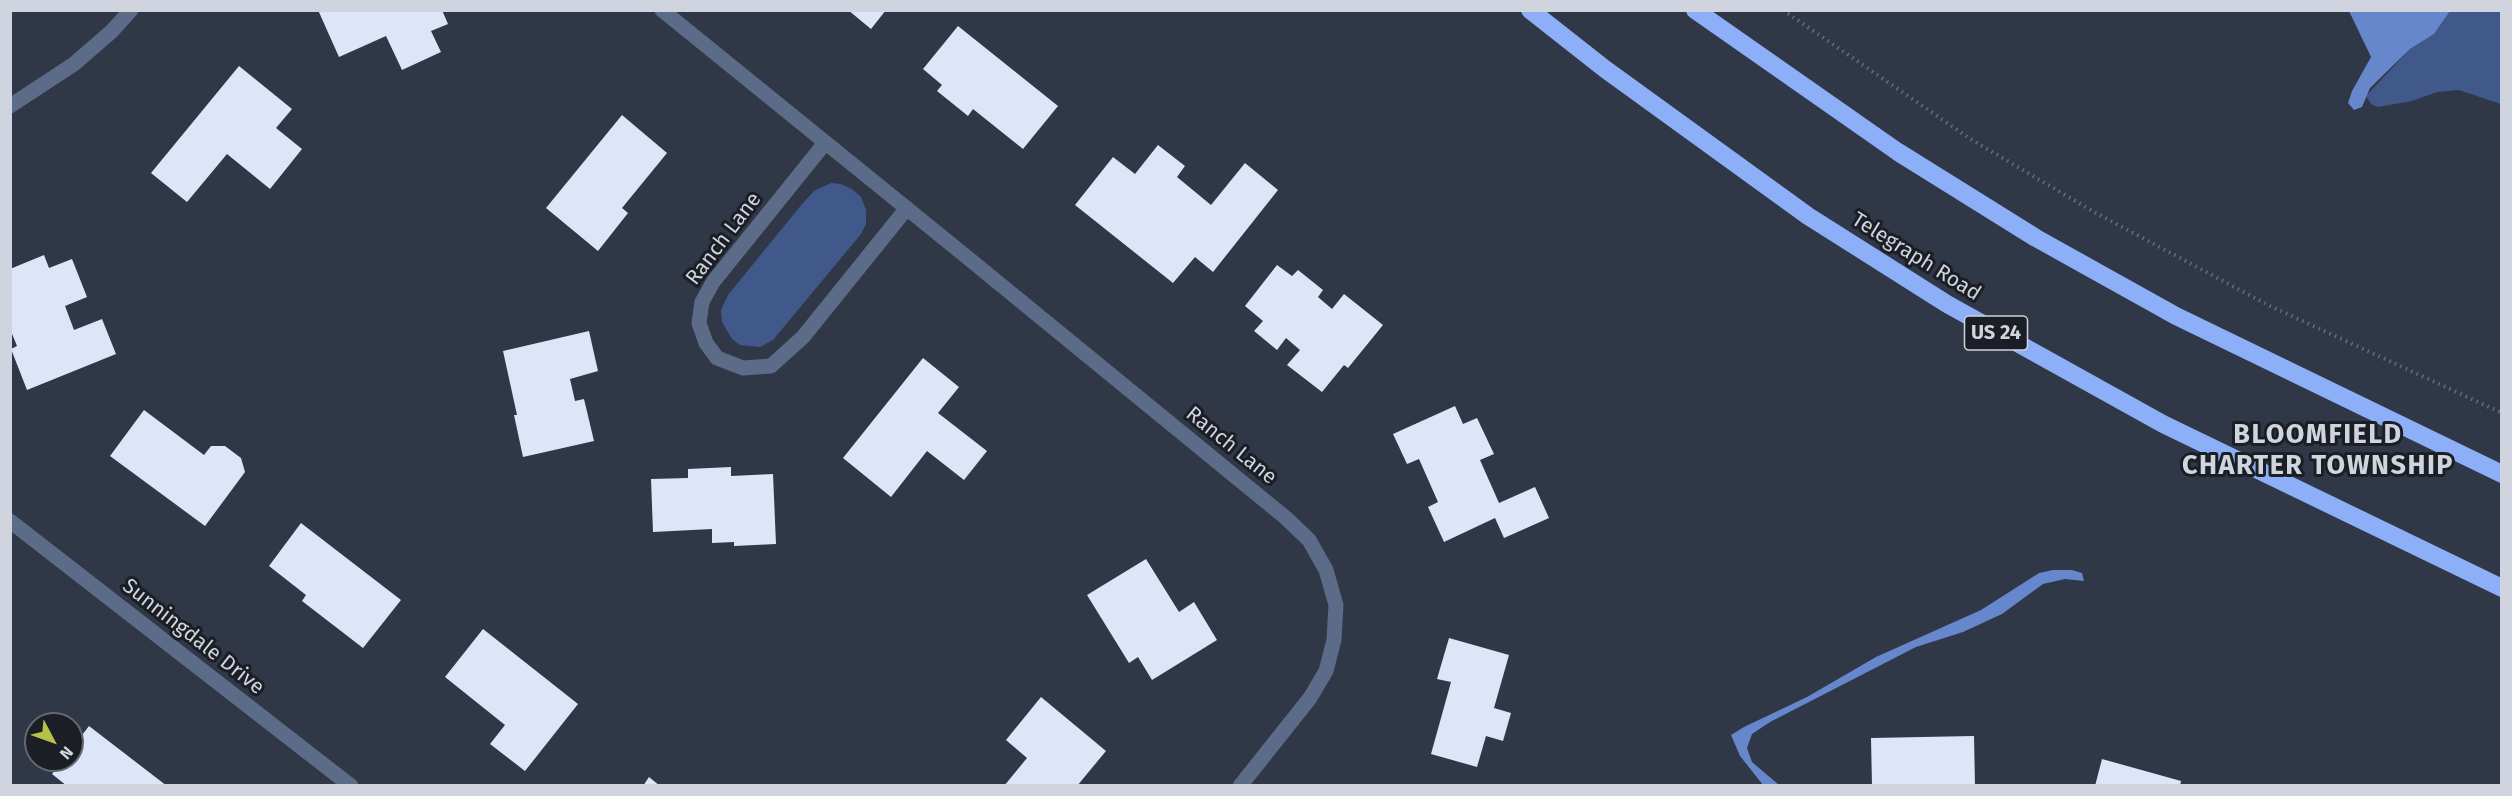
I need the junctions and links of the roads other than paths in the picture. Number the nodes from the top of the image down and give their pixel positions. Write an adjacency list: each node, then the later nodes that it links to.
1 (130, 10): 5 (street)
2 (662, 10): 6 (street, Ranch Lane)
3 (1530, 10): 10 (highway, Telegraph Road / US 24)
4 (1695, 10): 8 (highway)
5 (10, 106)
6 (825, 143): 7 (street, Ranch Lane); 7 (street, Ranch Lane)
7 (907, 208): 12 (street, Ranch Lane)
8 (2502, 474)
9 (10, 520): 11 (street, Sunningdale Drive)
10 (2502, 588)
11 (351, 786)
12 (1240, 786)

